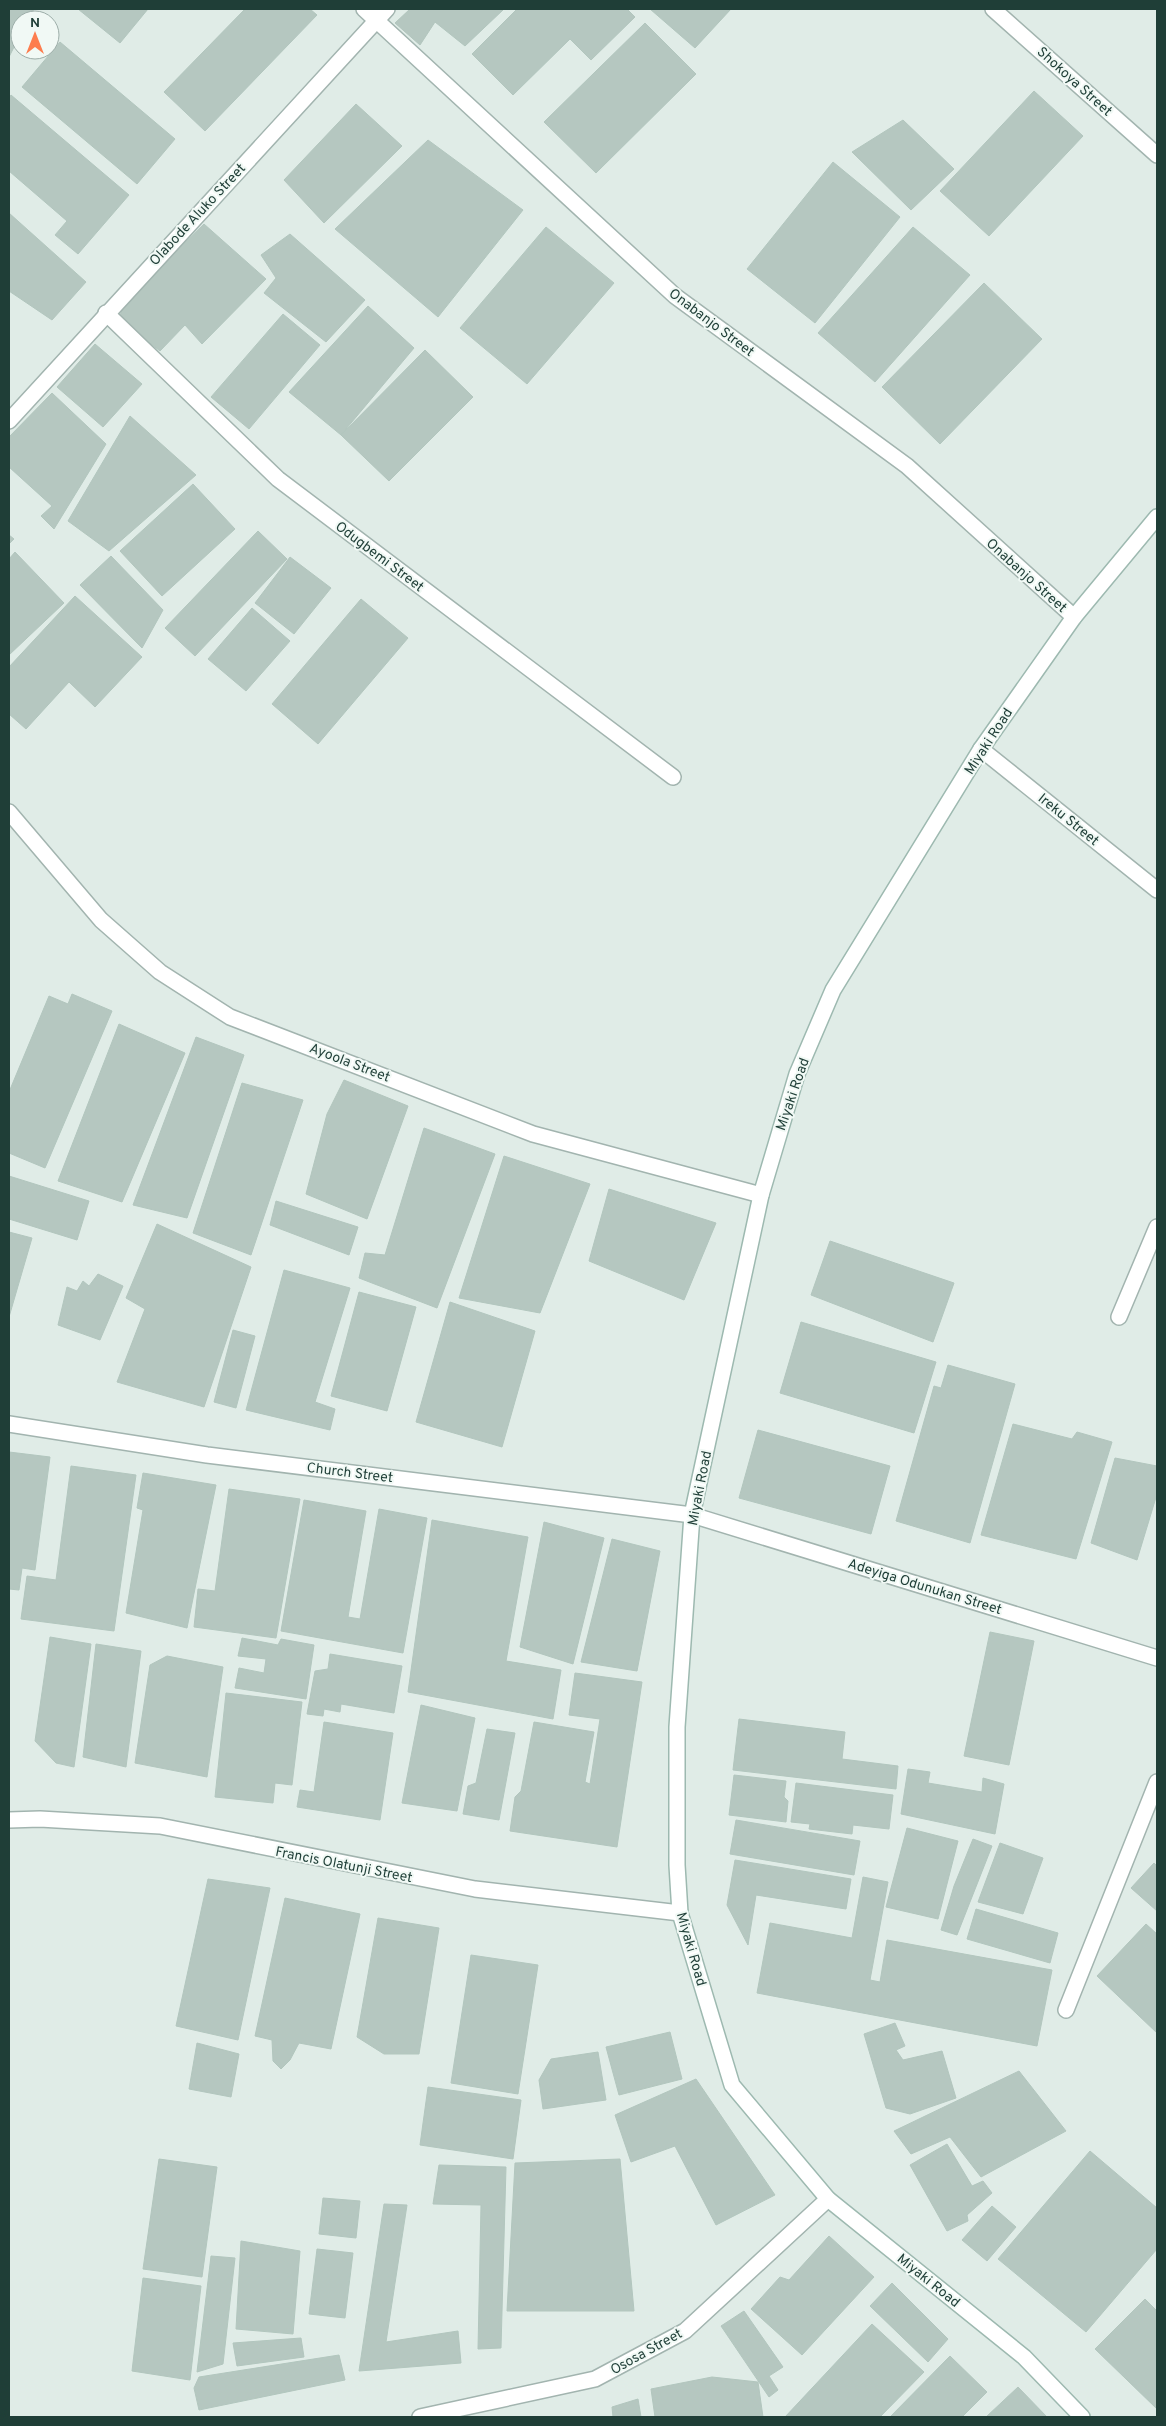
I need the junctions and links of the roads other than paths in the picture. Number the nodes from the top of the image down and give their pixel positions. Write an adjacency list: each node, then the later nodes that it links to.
1 (364, 9): 4 (street, Onabanjo Street)
2 (387, 9): 4 (street, Olabode Aluko Street)
3 (993, 9): 5 (street, Shokoya Street)
4 (376, 21): 6 (street, Olabode Aluko Street); 9 (street, Onabanjo Street)
5 (1157, 155)
6 (106, 313): 7 (street, Olabode Aluko Street); 11 (street, Odugbemi Street)
7 (9, 421)
8 (1157, 517): 9 (street, Miyaki Road)
9 (1074, 617): 10 (street, Miyaki Road)
10 (981, 749): 13 (street, Ireku Street); 14 (street, Miyaki Road)
11 (673, 777)
12 (9, 812): 14 (street, Ayoola Street)
13 (1157, 890)
14 (761, 1195): 18 (street, Miyaki Road)
15 (1157, 1227): 16 (street)
16 (1118, 1317)
17 (9, 1424): 18 (street, Church Street)
18 (692, 1515): 19 (street, Adeyiga Odunukan Street); 22 (street, Miyaki Road)
19 (1157, 1658)
20 (1157, 1782): 23 (street)
21 (9, 1820): 22 (street, Francis Olatunji Street)
22 (680, 1913): 24 (street, Miyaki Road)
23 (1066, 2010)
24 (828, 2199): 25 (street, Ososa Street); 26 (street, Miyaki Road)
25 (420, 2417)
26 (1082, 2417)

